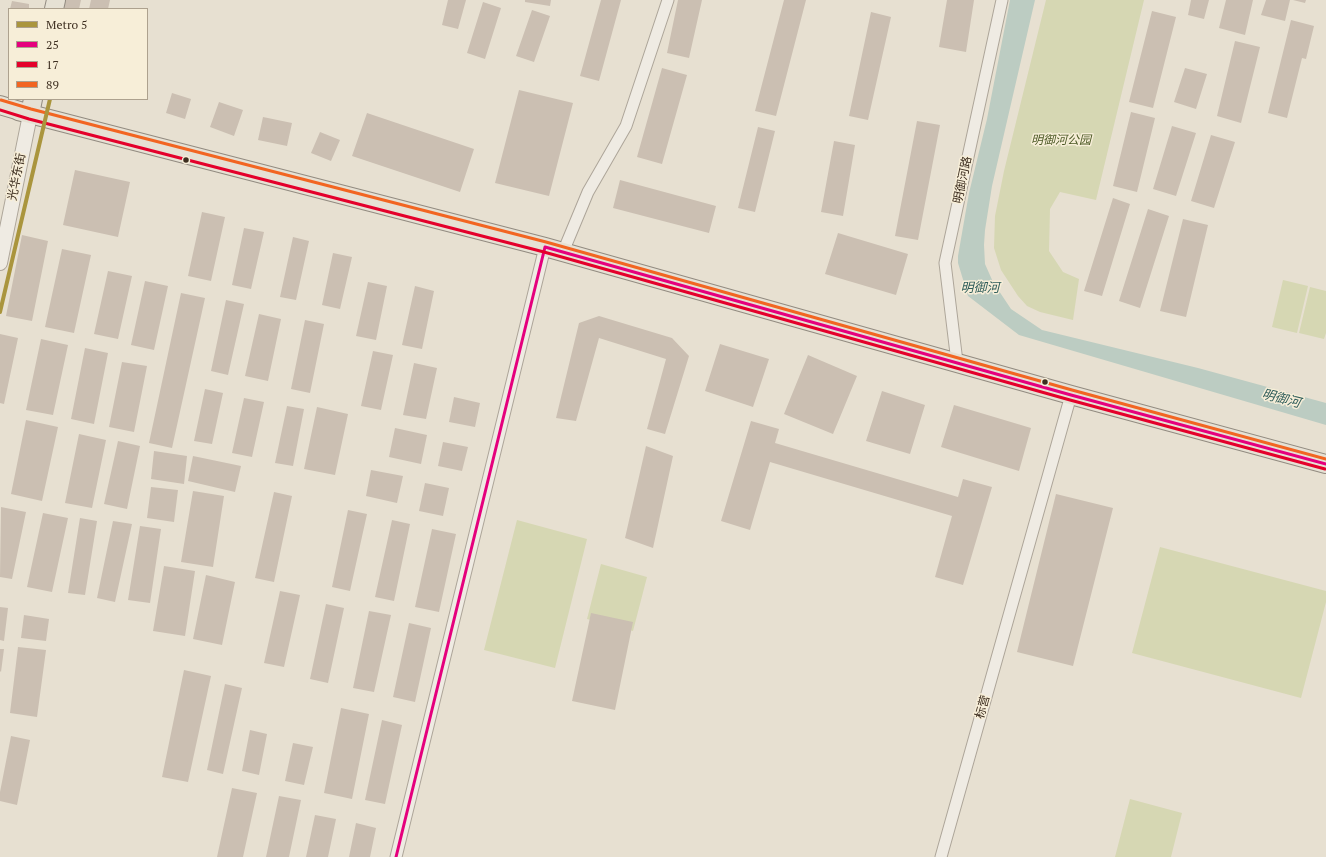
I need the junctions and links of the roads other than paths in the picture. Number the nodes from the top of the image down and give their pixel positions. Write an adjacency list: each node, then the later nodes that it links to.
1 (668, 0): 6 (street)
2 (1002, 0): 8 (street, 明御河路)
3 (0, 105): 4 (main road)
4 (32, 107): 5 (main road); 7 (street, 光华东街)
5 (545, 247): 6 (main road); 11 (street)
6 (563, 252): 8 (main road)
7 (0, 263)
8 (956, 362): 9 (main road)
9 (1071, 395): 10 (main road); 12 (street, 标营)
10 (1326, 464)
11 (396, 857)
12 (941, 857)

